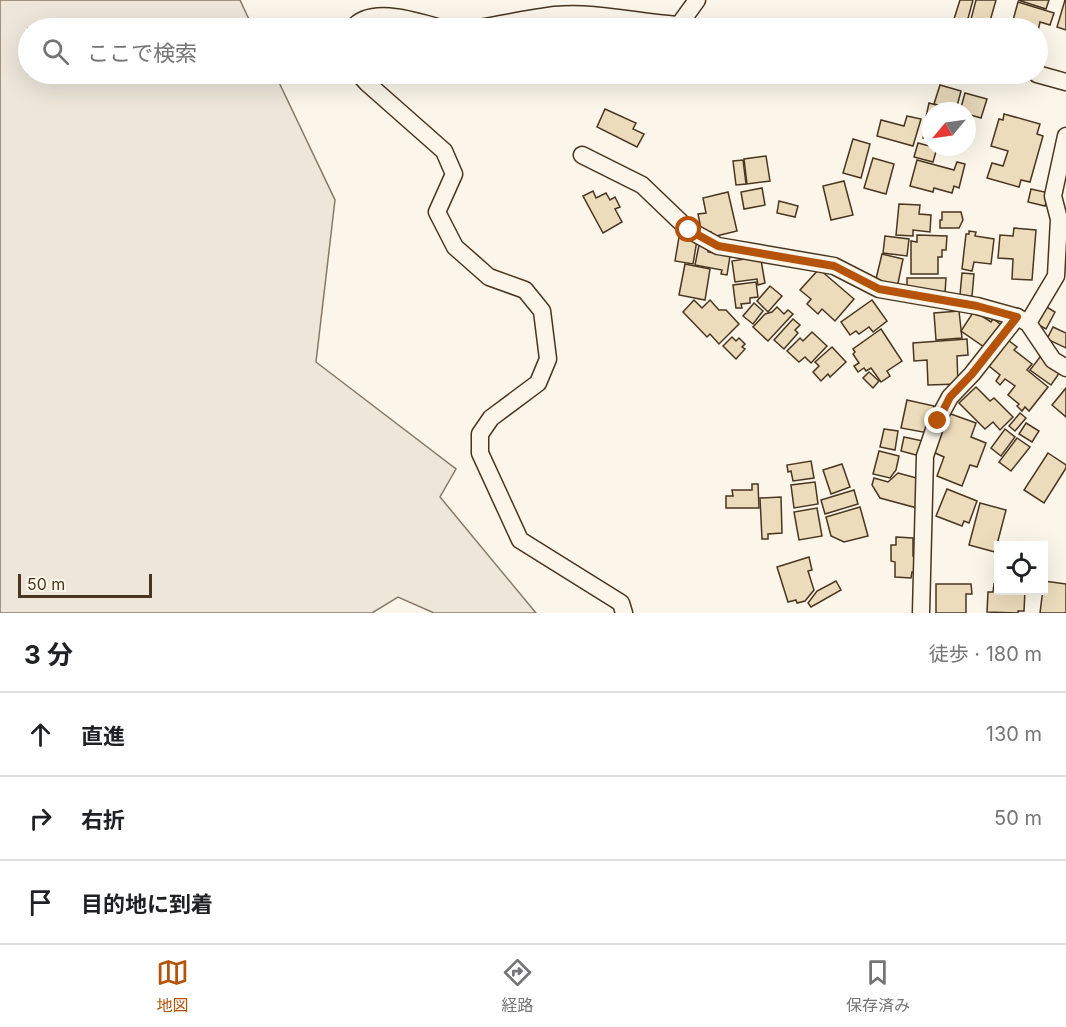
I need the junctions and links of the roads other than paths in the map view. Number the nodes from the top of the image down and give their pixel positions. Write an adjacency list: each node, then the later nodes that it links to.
1 (697, 0): 6 (street)
2 (369, 18): 3 (street)
3 (404, 18)
4 (538, 18): 5 (street)
5 (616, 18)
6 (684, 18)
7 (1048, 77): 8 (street)
8 (1066, 82)
9 (367, 84): 14 (street)
10 (1066, 136): 12 (street)
11 (582, 155): 12 (street)
12 (1022, 320): 13 (street); 15 (street)
13 (1066, 368)
14 (624, 613)
15 (921, 613)

